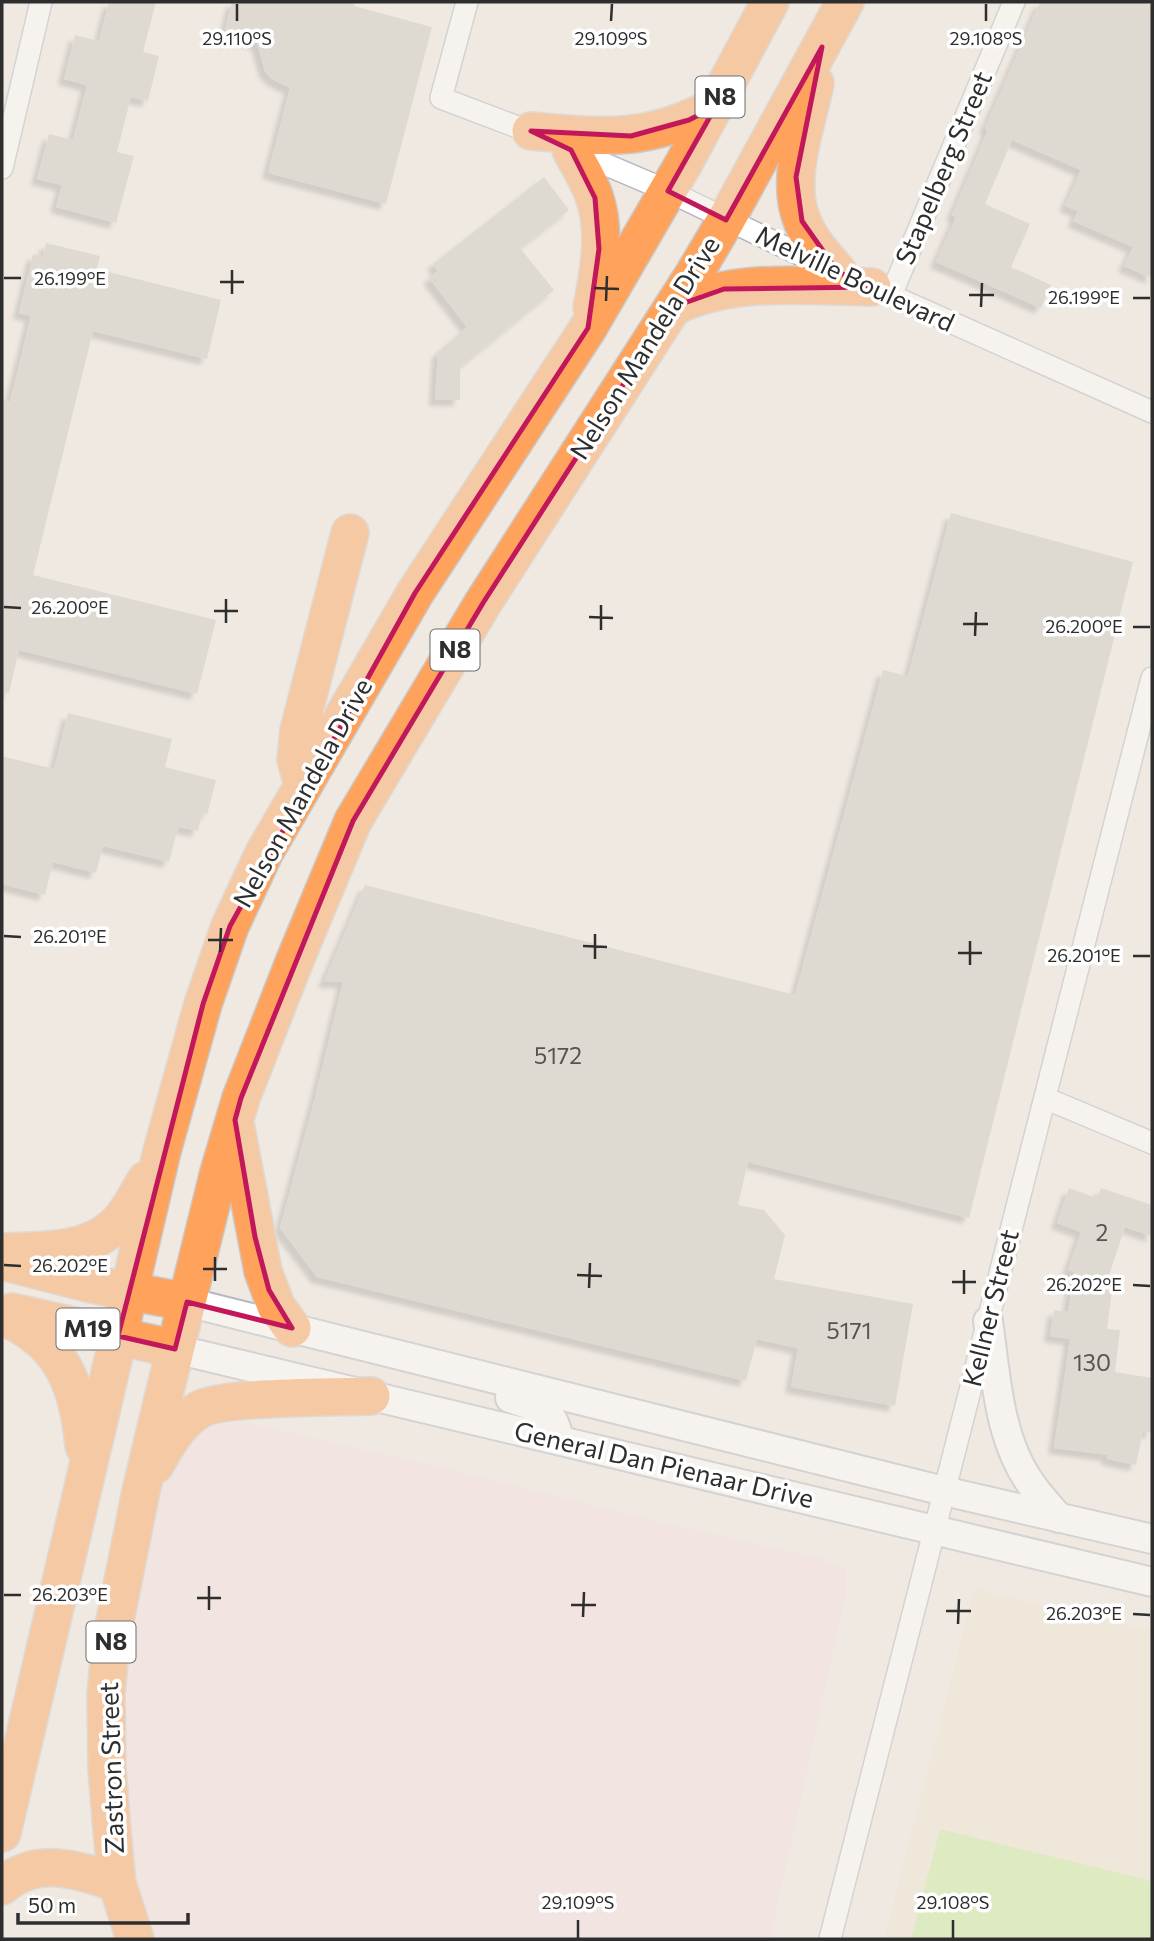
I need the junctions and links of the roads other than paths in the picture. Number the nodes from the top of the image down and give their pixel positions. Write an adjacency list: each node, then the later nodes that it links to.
1 (41, 2): 10 (street)
2 (467, 2): 8 (street, Melville Boulevard)
3 (770, 2): 7 (highway, Nelson Mandela Drive / N8)
4 (845, 2): 6 (highway, Nelson Mandela Drive / N8)
5 (1014, 2): 14 (street, Stapelberg Street)
6 (822, 47): 12 (highway, Nelson Mandela Drive / N8); 13 (highway)
7 (716, 106): 8 (highway); 11 (highway, Nelson Mandela Drive / N8)
8 (531, 131): 9 (street, Melville Boulevard)
9 (571, 150): 11 (street, Melville Boulevard); 16 (highway)
10 (2, 168)
11 (668, 191): 12 (street, Melville Boulevard); 16 (highway, Nelson Mandela Drive / N8)
12 (726, 220): 13 (street, Melville Boulevard); 15 (highway, Nelson Mandela Drive / N8)
13 (838, 272): 14 (street, Melville Boulevard)
14 (882, 291): 15 (highway); 17 (street, Melville Boulevard)
15 (673, 307): 22 (highway, Nelson Mandela Drive / N8)
16 (588, 328): 20 (highway, Nelson Mandela Drive / N8)
17 (1152, 412)
18 (350, 533): 20 (highway)
19 (1152, 678): 21 (street, Kellner Street)
20 (303, 786): 24 (highway, Nelson Mandela Drive / N8)
21 (1045, 1098): 23 (street); 31 (street, Kellner Street)
22 (235, 1120): 28 (highway, Nelson Mandela Drive / N8); 32 (highway)
23 (1152, 1143)
24 (162, 1151): 25 (highway); 27 (highway, Nelson Mandela Drive / N8)
25 (2, 1252)
26 (2, 1261): 27 (highway, M19)
27 (128, 1291): 28 (highway, M19); 33 (highway, Nelson Mandela Drive / N8)
28 (187, 1302): 32 (street, General Dan Pienaar Drive); 34 (highway, Nelson Mandela Drive / N8)
29 (2, 1309): 33 (highway, M19)
30 (2, 1316): 38 (highway)
31 (988, 1321): 40 (street, Kellner Street); 41 (street)
32 (292, 1328): 35 (street, General Dan Pienaar Drive)
33 (118, 1336): 34 (highway, M19); 38 (highway, Nelson Mandela Drive / N8)
34 (175, 1349): 36 (street, General Dan Pienaar Drive); 39 (highway, Zastron Street / N8)
35 (414, 1359): 37 (street); 40 (street, General Dan Pienaar Drive)
36 (371, 1396): 37 (street, General Dan Pienaar Drive); 39 (highway)
37 (559, 1440): 42 (street, General Dan Pienaar Drive)
38 (86, 1468): 45 (highway, Nelson Mandela Drive / N8)
39 (141, 1491): 46 (highway, Zastron Street / N8)
40 (944, 1491): 41 (street, General Dan Pienaar Drive); 42 (street, Kellner Street)
41 (1059, 1518): 43 (street, General Dan Pienaar Drive)
42 (934, 1530): 44 (street, General Dan Pienaar Drive); 49 (street, Kellner Street)
43 (1152, 1539)
44 (1152, 1583)
45 (2, 1833)
46 (117, 1883): 47 (highway); 48 (highway, Zastron Street / N8)
47 (2, 1886)
48 (135, 1939)
49 (830, 1939)

